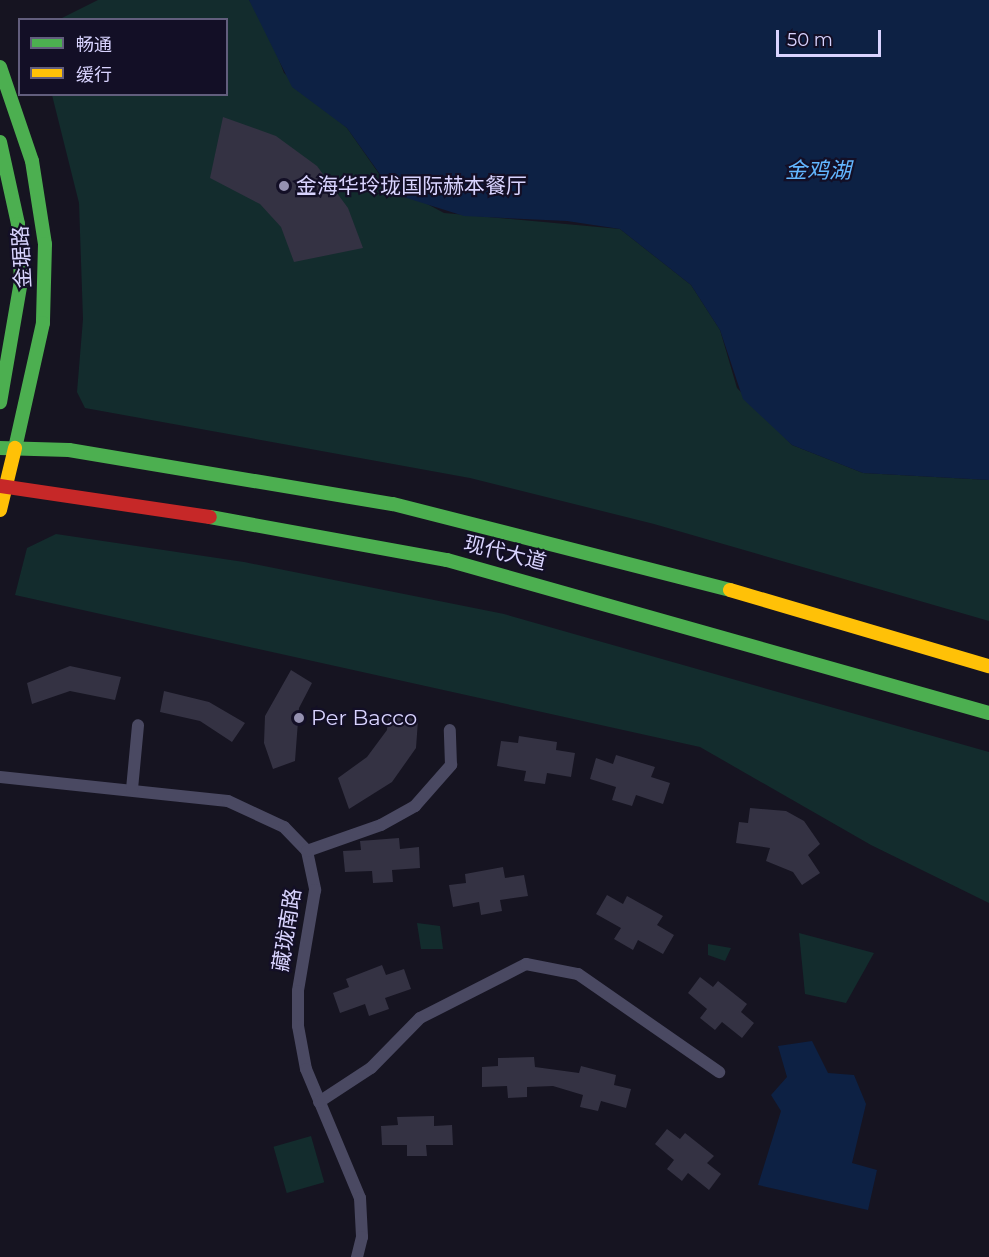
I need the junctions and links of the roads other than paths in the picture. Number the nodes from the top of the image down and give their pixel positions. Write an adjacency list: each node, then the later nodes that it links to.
1 (0, 67): 5 (main road, 金琚路)
2 (0, 142): 3 (main road, 金琚路)
3 (0, 402)
4 (0, 448): 5 (main road, 现代大道)
5 (15, 448): 6 (main road, 金琚路); 8 (main road, 现代大道)
6 (2, 487): 7 (main road, 金琚路); 9 (main road, 现代大道)
7 (0, 510)
8 (989, 666)
9 (989, 713)
10 (138, 725): 13 (street)
11 (450, 730): 14 (street)
12 (0, 777): 13 (street)
13 (132, 789): 14 (street)
14 (308, 851): 16 (street, 藏珑南路)
15 (719, 1072): 16 (street)
16 (319, 1102): 17 (street, 藏珑南路)
17 (357, 1257)

